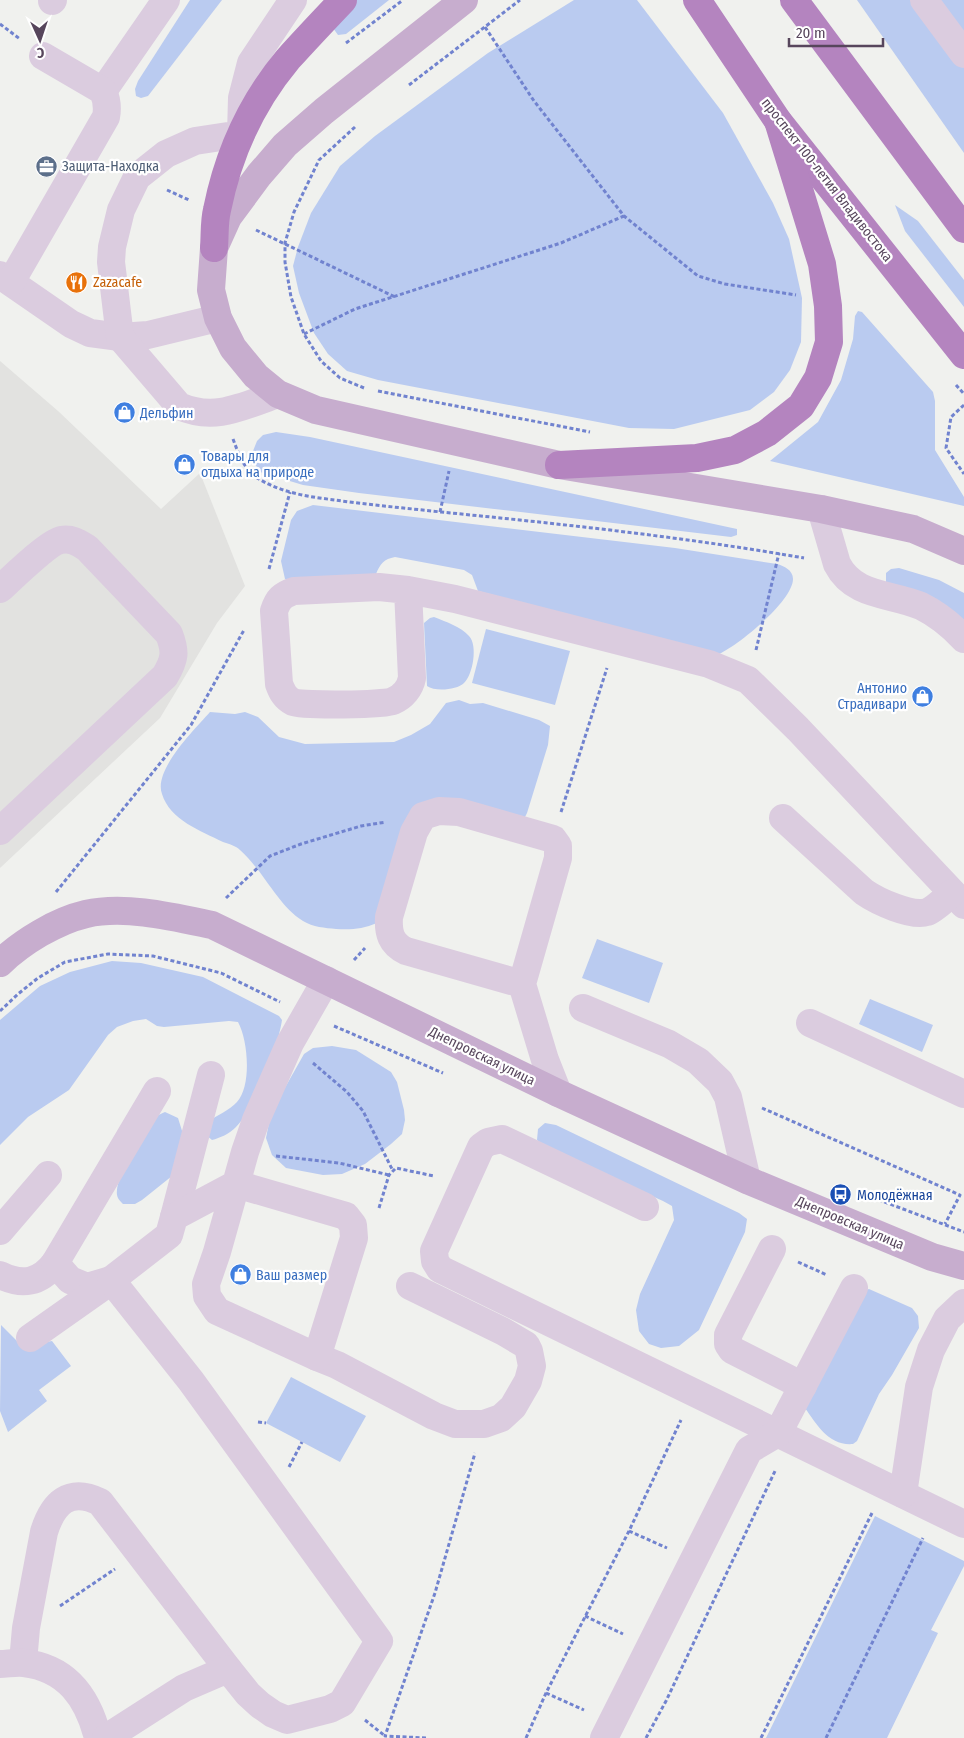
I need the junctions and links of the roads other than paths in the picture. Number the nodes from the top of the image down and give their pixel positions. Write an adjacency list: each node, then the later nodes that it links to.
1 (166, 0): 10 (lane)
2 (293, 0): 12 (lane)
3 (342, 0): 12 (highway)
4 (464, 0): 14 (main road)
5 (697, 0): 11 (highway, проспект 100-летия Владивостока)
6 (794, 0): 13 (highway)
7 (924, 0): 8 (lane)
8 (960, 43)
9 (43, 56): 10 (lane)
10 (103, 91): 15 (lane)
11 (778, 121): 18 (highway, проспект 100-летия Владивостока); 20 (highway)
12 (240, 134): 14 (highway); 17 (lane)
13 (964, 229)
14 (214, 248): 16 (main road)
15 (6, 279): 17 (lane)
16 (218, 318): 17 (lane); 19 (main road)
17 (120, 337): 19 (lane)
18 (964, 355)
19 (278, 394): 20 (main road)
20 (559, 465): 21 (main road)
21 (821, 510): 22 (main road); 25 (lane)
22 (964, 551)
23 (0, 590): 27 (lane)
24 (408, 590): 24 (lane); 28 (lane)
25 (964, 639)
26 (783, 818): 28 (lane)
27 (0, 831)
28 (958, 899)
29 (0, 963): 30 (main road, Днепровская улица)
30 (326, 980): 36 (main road, Днепровская улица); 40 (lane)
31 (522, 984): 31 (lane); 36 (lane)
32 (583, 1008): 39 (lane)
33 (810, 1023): 37 (lane)
34 (211, 1075): 42 (lane)
35 (157, 1091): 45 (lane)
36 (558, 1093): 39 (main road, Днепровская улица)
37 (964, 1094)
38 (48, 1175): 43 (lane)
39 (747, 1180): 46 (main road, Днепровская улица)
40 (236, 1184): 42 (lane); 53 (lane); 53 (lane)
41 (645, 1207): 55 (lane)
42 (174, 1217): 48 (lane)
43 (0, 1232)
44 (772, 1249): 54 (lane)
45 (55, 1263): 47 (lane); 48 (lane)
46 (964, 1266)
47 (0, 1275)
48 (111, 1280): 52 (lane); 59 (lane)
49 (410, 1286): 53 (lane)
50 (854, 1288): 54 (lane)
51 (964, 1303): 56 (lane)
52 (30, 1338)
53 (316, 1357)
54 (803, 1386): 55 (lane)
55 (785, 1437): 56 (lane); 62 (lane)
56 (903, 1494): 57 (lane)
57 (964, 1524)
58 (11, 1663): 59 (lane); 60 (lane)
59 (228, 1669): 61 (lane)
60 (98, 1738)
61 (106, 1738)
62 (604, 1738)

